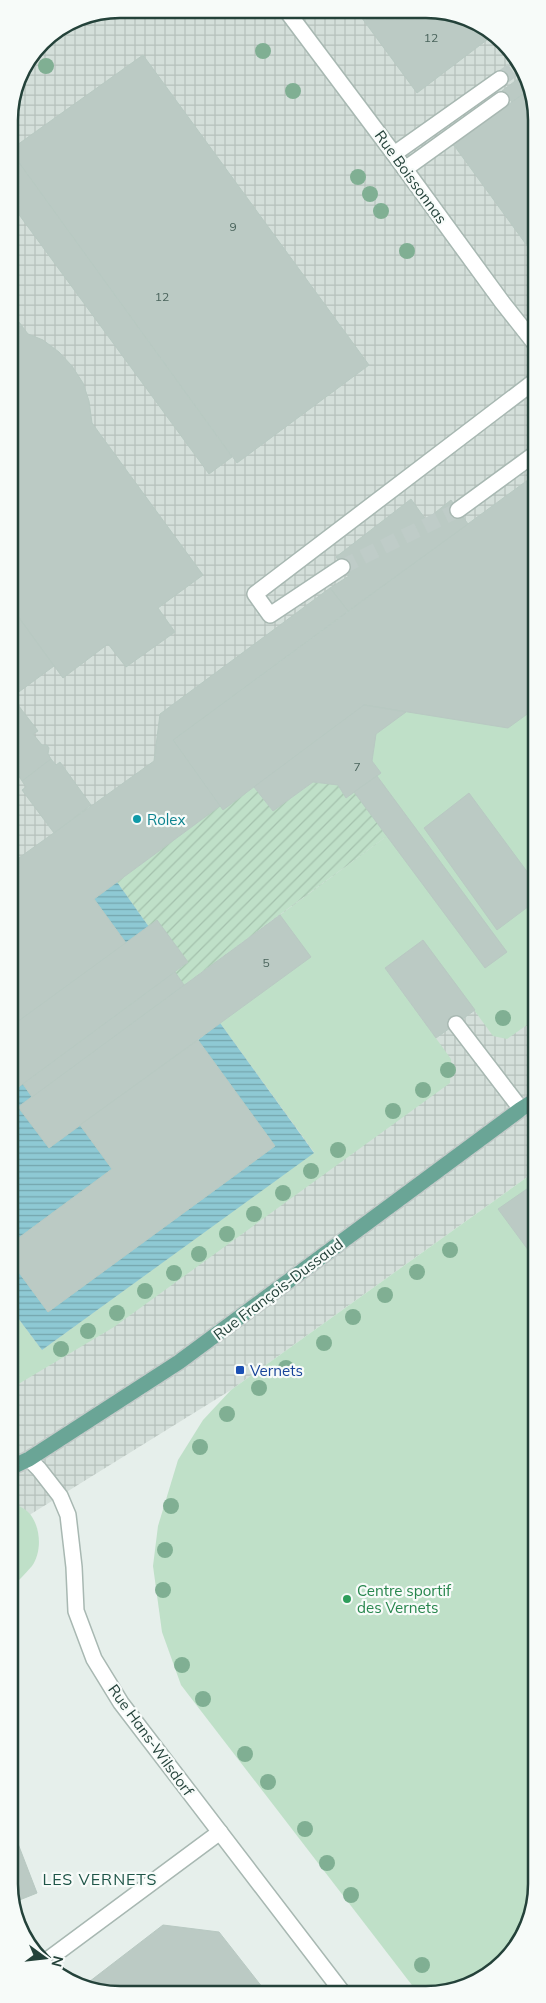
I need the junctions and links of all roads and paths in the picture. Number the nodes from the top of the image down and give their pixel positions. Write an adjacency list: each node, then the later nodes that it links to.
1 (292, 18): 4 (street, Rue Boissonnas)
2 (500, 78): 4 (street)
3 (500, 100): 5 (street)
4 (394, 154): 5 (street, Rue Boissonnas)
5 (405, 169): 6 (street, Rue Boissonnas)
6 (528, 335)
7 (528, 386): 10 (street)
8 (528, 459): 9 (street)
9 (458, 510)
10 (342, 567)
11 (456, 1024): 14 (street)
12 (528, 1102): 14 (main road, Rue François-Dussaud)
13 (528, 1105): 14 (main road, Rue François-Dussaud)
14 (521, 1109): 15 (main road, Rue François-Dussaud)
15 (29, 1459): 16 (main road, Rue François-Dussaud); 17 (street, Rue Hans-Wilsdorf)
16 (18, 1464)
17 (220, 1832): 18 (street); 19 (street, Rue Hans-Wilsdorf)
18 (50, 1958)
19 (338, 1986)

